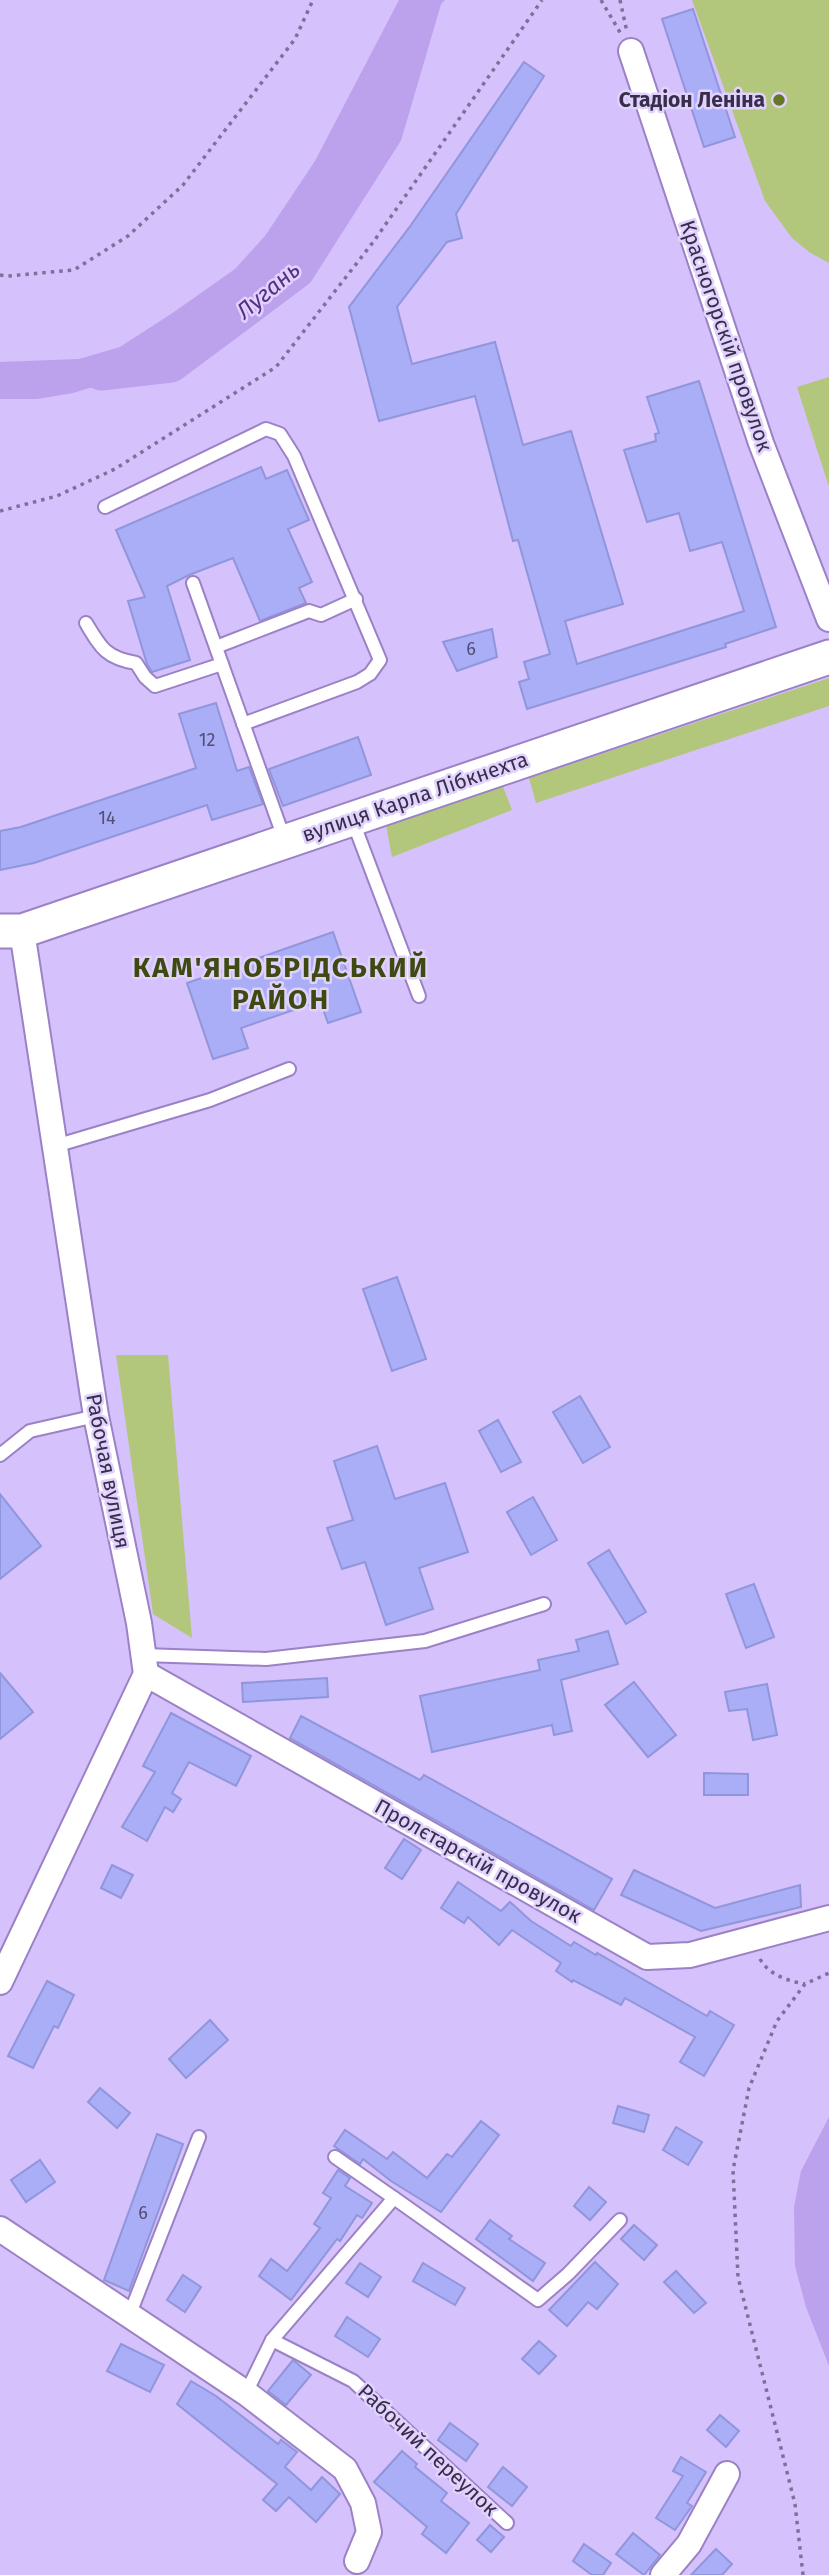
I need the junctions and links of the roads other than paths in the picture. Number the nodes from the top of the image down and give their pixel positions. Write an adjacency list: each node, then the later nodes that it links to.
1 (631, 51): 5 (street, Красногорскій провулок)
2 (105, 507): 4 (lane)
3 (193, 583): 7 (lane)
4 (356, 599): 7 (lane); 10 (lane)
5 (829, 619)
6 (86, 623): 9 (lane)
7 (216, 647): 9 (lane)
8 (829, 657): 11 (street, вулиця Карла Лібкнехта)
9 (222, 664): 10 (lane)
10 (243, 724): 12 (lane)
11 (352, 818): 12 (street, вулиця Карла Лібкнехта); 14 (lane)
12 (285, 842): 13 (street, вулиця Карла Лібкнехта)
13 (11, 931): 16 (street, Рабочая вулиця)
14 (419, 996)
15 (289, 1069): 16 (lane)
16 (55, 1146): 17 (street, Рабочая вулиця)
17 (96, 1416): 18 (lane); 20 (street, Рабочая вулиця)
18 (0, 1455)
19 (544, 1604): 20 (lane)
20 (144, 1665): 21 (street, Пролєтарскій провулок); 22 (street)
21 (829, 1918)
22 (0, 1982)
23 (200, 2137): 28 (lane)
24 (335, 2157): 25 (lane)
25 (394, 2198): 26 (lane); 29 (lane)
26 (620, 2220)
27 (0, 2229): 28 (street)
28 (130, 2316): 30 (street)
29 (272, 2340): 30 (lane); 32 (lane, Рабочий переулок)
30 (246, 2393): 33 (street)
31 (727, 2474): 34 (street)
32 (507, 2523)
33 (358, 2561)
34 (663, 2575)

